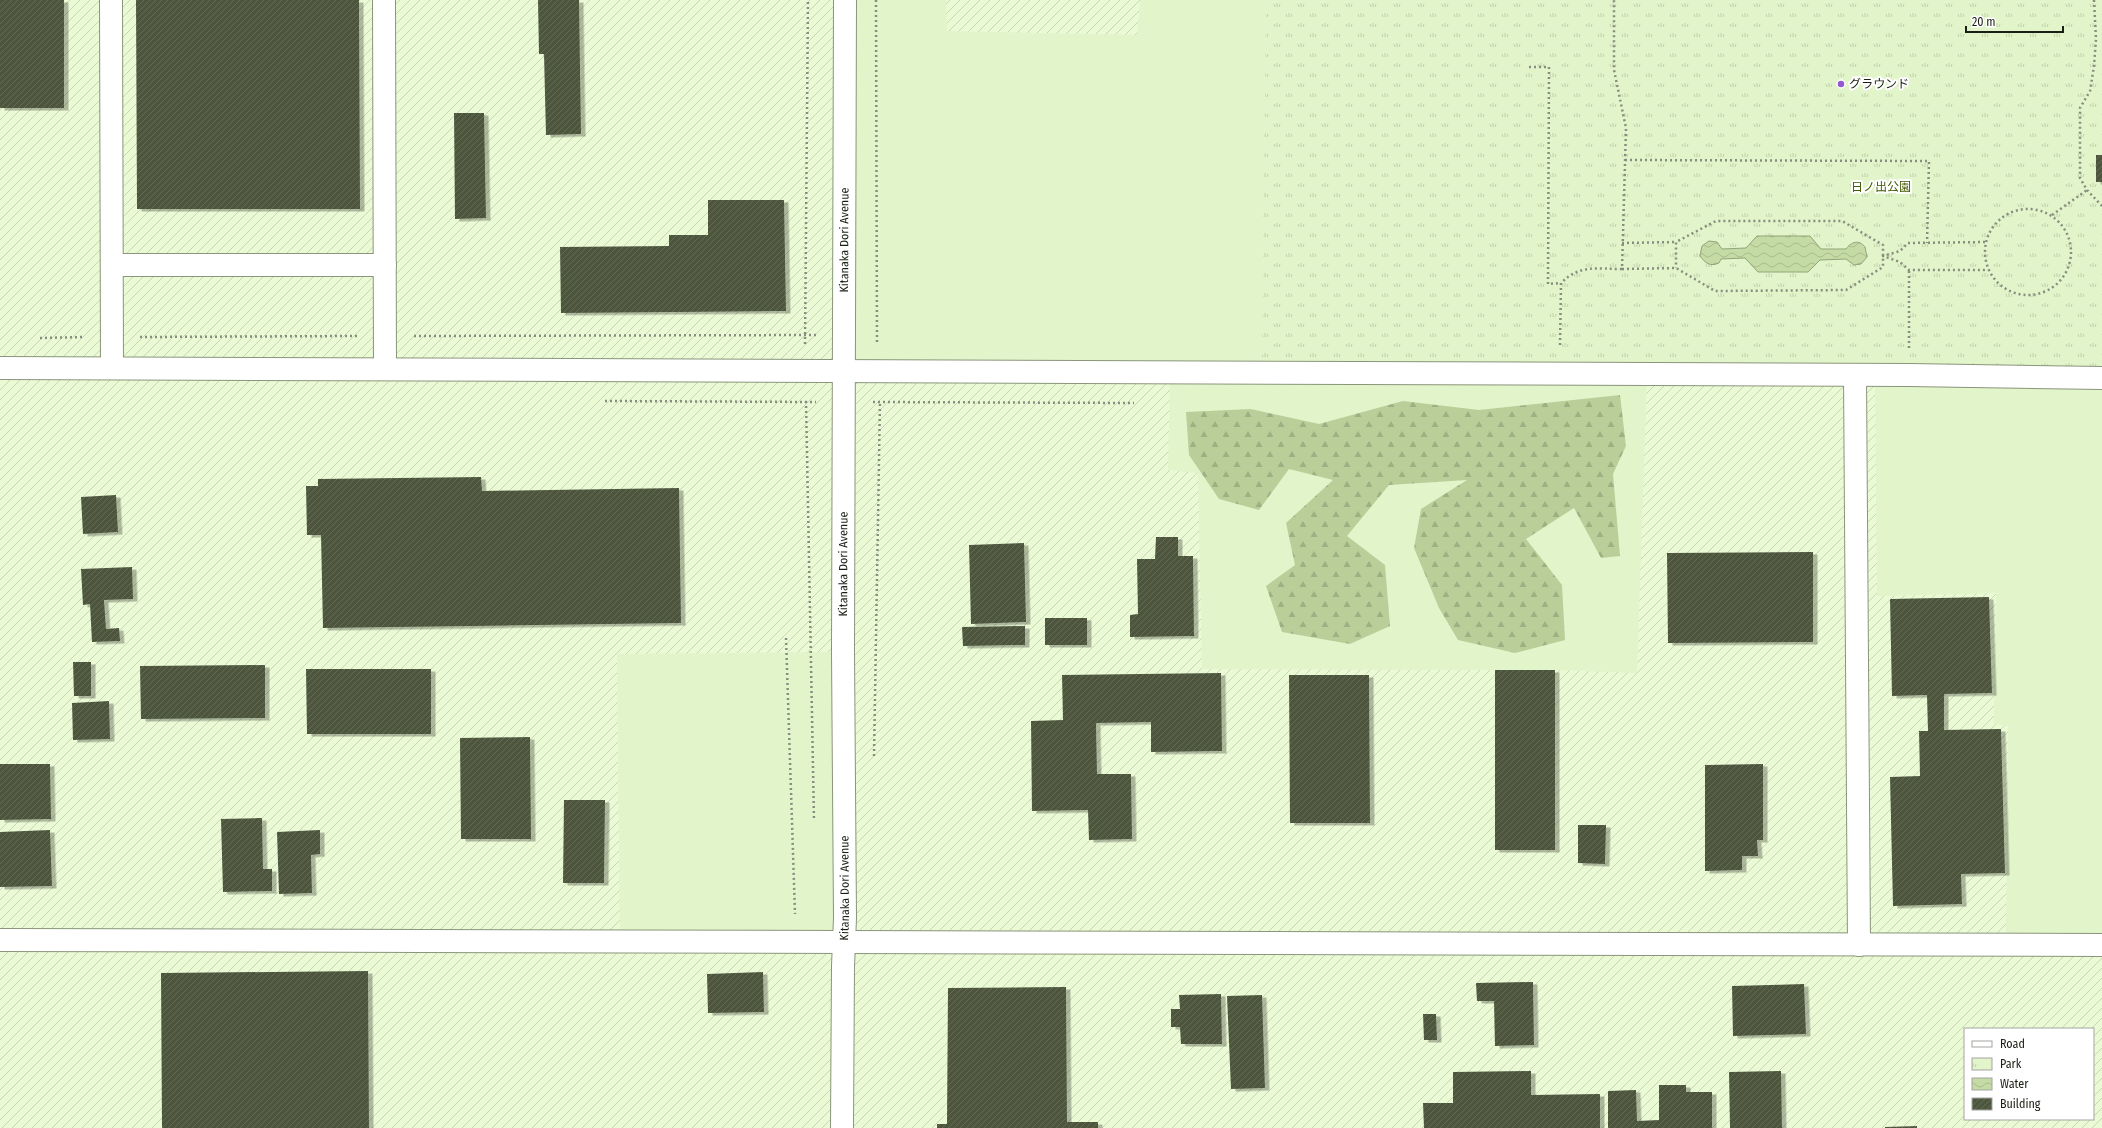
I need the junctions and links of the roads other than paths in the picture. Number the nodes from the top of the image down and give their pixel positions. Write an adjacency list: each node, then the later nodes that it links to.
1 (112, 0): 4 (street)
2 (384, 0): 5 (street)
3 (845, 0): 9 (street, Kitanaka Dori Avenue)
4 (112, 265): 5 (street); 7 (street)
5 (385, 265): 8 (street)
6 (0, 368): 7 (street)
7 (112, 368): 8 (street)
8 (385, 369): 9 (street)
9 (844, 371): 10 (street); 13 (street, Kitanaka Dori Avenue)
10 (1855, 375): 11 (street); 14 (street)
11 (2102, 378)
12 (0, 940): 13 (street)
13 (844, 943): 14 (street); 16 (street, Kitanaka Dori Avenue)
14 (1859, 945): 15 (street)
15 (2102, 945)
16 (842, 1128)

